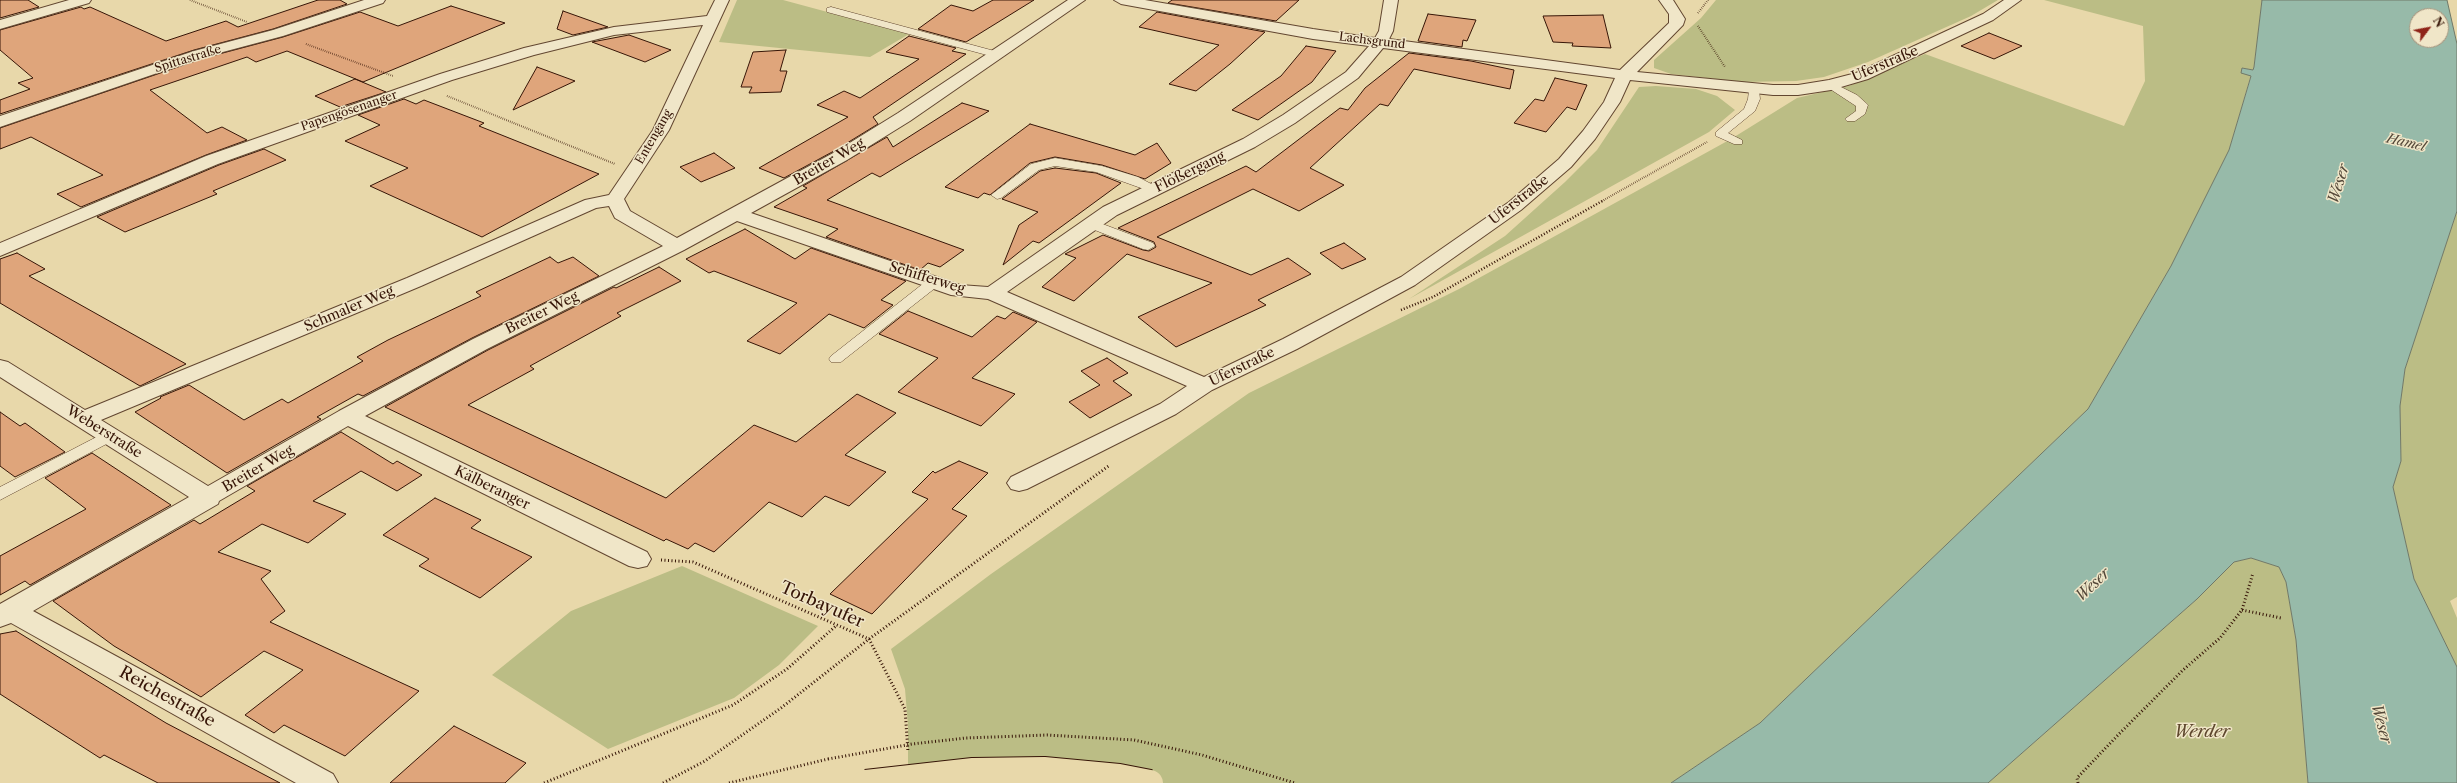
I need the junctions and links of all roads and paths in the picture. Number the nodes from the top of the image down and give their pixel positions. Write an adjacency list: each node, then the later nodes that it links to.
1 (84, 0): 9 (street)
2 (378, 0): 20 (street, Spittastraße)
3 (722, 0): 11 (street, Entengang)
4 (1078, 0): 15 (street, Breiter Weg)
5 (1121, 0): 14 (street, Lachsgrund)
6 (1390, 0): 14 (street, Flößergang)
7 (1666, 0): 16 (street)
8 (2014, 0): 17 (street, Uferstraße)
9 (60, 3): 12 (street)
10 (831, 10): 15 (lane)
11 (713, 20): 26 (street, Entengang); 31 (street, Papengösenanger)
12 (0, 25)
13 (1697, 25): 18 (path)
14 (1380, 42): 16 (street, Lachsgrund); 23 (street, Flößergang)
15 (998, 55): 27 (street, Breiter Weg)
16 (1624, 75): 18 (street, Uferstraße); 36 (street, Uferstraße)
17 (1831, 85): 18 (street, Uferstraße); 19 (lane)
18 (1747, 89): 21 (lane)
19 (1851, 119)
20 (0, 122)
21 (1720, 134): 22 (lane); 24 (path)
22 (1738, 142)
23 (1155, 189): 25 (lane); 28 (street, Flößergang)
24 (1618, 192)
25 (997, 195)
26 (615, 199): 29 (street); 38 (street, Schmaler Weg)
27 (736, 214): 29 (street, Breiter Weg); 32 (street, Schifferweg)
28 (1092, 224): 30 (lane); 33 (street, Flößergang)
29 (677, 246): 37 (street, Breiter Weg)
30 (1148, 246)
31 (0, 250)
32 (934, 282): 33 (street, Schifferweg); 34 (lane)
33 (992, 294): 36 (street, Schifferweg)
34 (836, 359)
35 (0, 367): 38 (street, Weberstraße)
36 (1204, 385): 41 (street, Uferstraße)
37 (347, 416): 43 (street, Breiter Weg); 44 (street, Kälberanger)
38 (84, 419): 39 (street, Weberstraße)
39 (110, 435): 42 (lane); 43 (street, Weberstraße)
40 (1111, 464): 50 (path)
41 (1019, 483)
42 (0, 494)
43 (209, 498): 47 (street, Breiter Weg)
44 (638, 559): 49 (path, Torbayufer)
45 (2253, 573): 46 (path)
46 (2242, 610): 48 (path); 59 (path)
47 (5, 614): 53 (street, Reichestraße)
48 (2281, 618)
49 (836, 625): 50 (path, Torbayufer); 54 (path)
50 (869, 639): 51 (path, Torbayufer); 55 (path)
51 (908, 757)
52 (828, 759): 56 (path)
53 (323, 783)
54 (544, 783)
55 (663, 783)
56 (729, 783)
57 (866, 783): 58 (main road, bridge)
58 (1150, 783)
59 (2078, 783)

